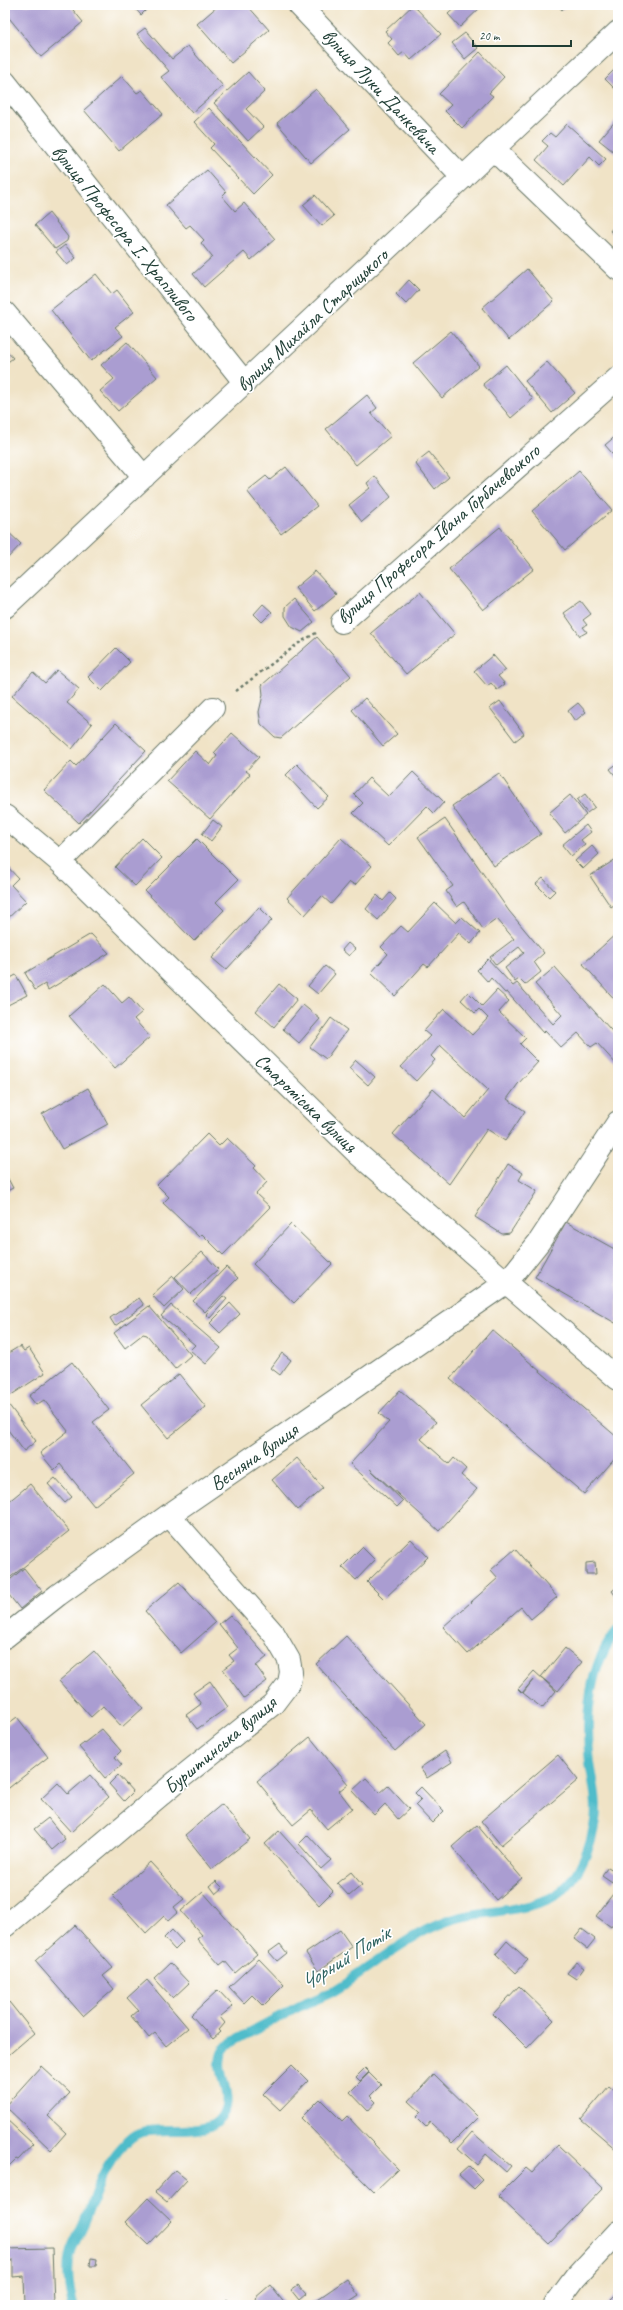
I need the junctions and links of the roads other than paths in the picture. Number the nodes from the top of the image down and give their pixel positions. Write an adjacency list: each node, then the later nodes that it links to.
1 (299, 5): 5 (street, вулиця Луки Данкевича)
2 (618, 32): 4 (street, вулиця Михайла Старицького)
3 (5, 82): 9 (street, вулиця Професора І. Храпливого)
4 (493, 149): 5 (street, вулиця Михайла Старицького); 6 (street)
5 (463, 178): 9 (street, вулиця Михайла Старицького)
6 (618, 269)
7 (5, 313): 10 (street)
8 (618, 378): 12 (street, вулиця Професора Івана Горбачевського)
9 (245, 383): 10 (street, вулиця Михайла Старицького)
10 (144, 477): 11 (street, вулиця Михайла Старицького)
11 (5, 607)
12 (342, 622)
13 (213, 708): 15 (street)
14 (5, 816): 15 (street, Староміська вулиця)
15 (60, 862): 17 (street, Староміська вулиця)
16 (618, 1122): 17 (street, Весняна вулиця)
17 (507, 1282): 18 (street, Староміська вулиця); 19 (street, Весняна вулиця)
18 (618, 1379)
19 (169, 1515): 20 (street, Весняна вулиця); 21 (street, Бурштинська вулиця)
20 (5, 1637)
21 (5, 1926)
22 (618, 2232): 23 (street)
23 (555, 2305)

